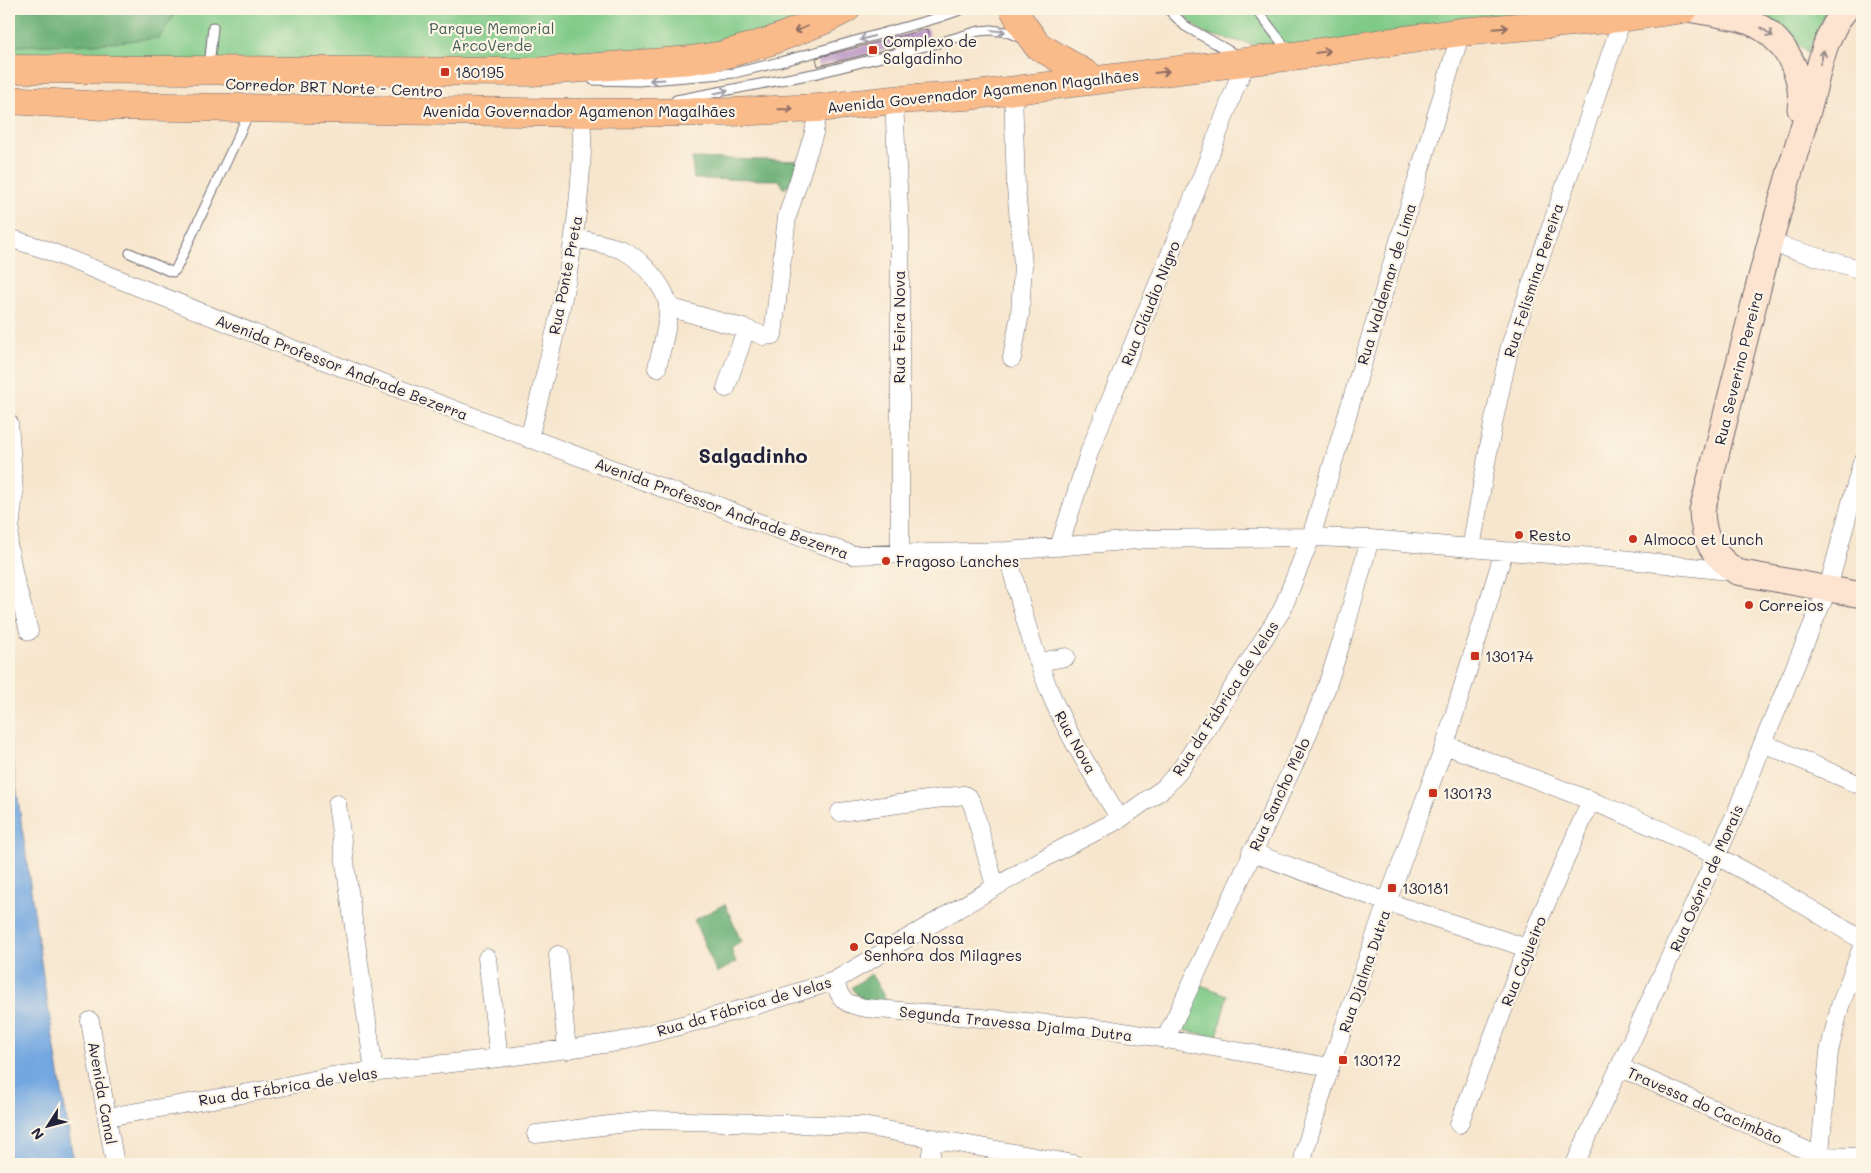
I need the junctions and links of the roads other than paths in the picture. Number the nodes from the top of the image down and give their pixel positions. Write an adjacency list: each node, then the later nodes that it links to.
1 (846, 9): 15 (highway, one-way to 15)
2 (964, 9): 18 (lane, one-way to 18)
3 (1014, 9): 11 (highway)
4 (1168, 9): 13 (lane)
5 (1256, 9): 12 (lane)
6 (1685, 9): 8 (highway, Avenida Governador Agamenon Magalhães); 27 (main road, Rua Severino Pereira, one-way to 27)
7 (1846, 9): 27 (main road, Rua Severino Pereira, one-way to 7)
8 (1619, 18): 10 (highway, Avenida Governador Agamenon Magalhães, one-way to 8); 46 (street, Rua Felismina Pereira)
9 (213, 27): 15 (lane)
10 (1462, 32): 12 (highway, Avenida Governador Agamenon Magalhães, one-way to 10); 41 (street, Rua Waldemar de Lima)
11 (1037, 45): 19 (highway); 26 (lane, Corredor BRT Norte - Centro, one-way to 11)
12 (1293, 56): 13 (highway, Avenida Governador Agamenon Magalhães)
13 (1247, 62): 19 (highway, Avenida Governador Agamenon Magalhães, one-way to 13); 44 (street, Rua Cláudio Nigro)
14 (9, 69): 15 (highway)
15 (209, 71)
16 (9, 76): 17 (lane, Corredor BRT Norte - Centro)
17 (551, 80)
18 (580, 80)
19 (1096, 80): 20 (highway, Avenida Governador Agamenon Magalhães)
20 (1013, 90): 23 (highway, Avenida Governador Agamenon Magalhães); 35 (street)
21 (292, 99): 26 (lane, Corredor BRT Norte - Centro)
22 (9, 100): 24 (highway, Avenida Governador Agamenon Magalhães)
23 (894, 100): 25 (highway, Avenida Governador Agamenon Magalhães); 49 (street, Rua Feira Nova)
24 (251, 108): 26 (highway, Avenida Governador Agamenon Magalhães); 31 (lane)
25 (818, 108): 26 (highway, Avenida Governador Agamenon Magalhães, one-way to 25); 34 (street)
26 (580, 111): 29 (street, Rua Ponte Preta)
27 (1794, 154): 30 (main road, Rua Severino Pereira)
28 (9, 238): 39 (street, Avenida Professor Andrade Bezerra)
29 (574, 238): 33 (street); 39 (street, Rua Ponte Preta)
30 (1770, 243): 32 (street); 50 (main road, Rua Severino Pereira)
31 (130, 253)
32 (1862, 270)
33 (668, 306): 34 (street); 36 (street)
34 (746, 329): 37 (street)
35 (1012, 358)
36 (657, 368)
37 (726, 388)
38 (9, 423): 42 (street)
39 (529, 439): 49 (street, Avenida Professor Andrade Bezerra)
40 (1862, 462): 51 (street, Rua Osório de Morais)
41 (1311, 537): 43 (street, Avenida Professor Andrade Bezerra); 44 (street, Avenida Professor Andrade Bezerra); 62 (street, Rua da Fábrica de Velas)
42 (9, 539)
43 (1370, 539): 46 (street, Avenida Professor Andrade Bezerra); 63 (street, Rua Sancho Melo)
44 (1058, 547): 47 (street, Avenida Professor Andrade Bezerra)
45 (9, 548): 53 (street)
46 (1471, 548): 48 (street, Avenida Professor Andrade Bezerra)
47 (1007, 551): 49 (street, Avenida Professor Andrade Bezerra); 55 (street, Rua Nova)
48 (1504, 551): 50 (street, Avenida Professor Andrade Bezerra); 57 (street, Rua Djalma Dutra)
49 (900, 555)
50 (1737, 572): 51 (main road, Avenida Professor Andrade Bezerra)
51 (1828, 588): 52 (main road, Avenida Professor Andrade Bezerra); 56 (street, Rua Osório de Morais)
52 (1862, 595)
53 (29, 631)
54 (1066, 658): 55 (street)
55 (1039, 662): 62 (street, Rua Nova)
56 (1763, 743): 58 (street); 64 (street, Rua Osório de Morais)
57 (1445, 745): 59 (street); 66 (street, Rua Djalma Dutra)
58 (1862, 786)
59 (1591, 800): 64 (street); 69 (street, Rua Cajueiro)
60 (337, 804): 79 (street)
61 (840, 812): 65 (street)
62 (1120, 819): 65 (street, Rua da Fábrica de Velas)
63 (1251, 852): 66 (street); 74 (street, Rua Sancho Melo)
64 (1718, 857): 67 (street); 78 (street, Rua Osório de Morais)
65 (995, 886): 72 (street, Rua da Fábrica de Velas)
66 (1387, 902): 69 (street); 77 (street, Rua Djalma Dutra)
67 (1862, 940)
68 (1862, 947): 85 (street)
69 (1527, 948): 81 (street, Rua Cajueiro)
70 (558, 956): 75 (street)
71 (487, 958): 76 (street)
72 (834, 981): 74 (street, Segunda Travessa Djalma Dutra); 75 (street, Rua da Fábrica de Velas)
73 (90, 1022): 80 (street, Avenida Canal)
74 (1166, 1040): 77 (street, Segunda Travessa Djalma Dutra)
75 (567, 1050): 76 (street, Rua da Fábrica de Velas)
76 (499, 1058): 79 (street, Rua da Fábrica de Velas)
77 (1330, 1067): 89 (street, Rua Djalma Dutra)
78 (1619, 1067): 85 (street, Travessa do Cacimbão); 90 (street, Rua Osório de Morais)
79 (374, 1072): 80 (street, Rua da Fábrica de Velas)
80 (107, 1117): 86 (street, Avenida Canal)
81 (1459, 1124)
82 (536, 1134): 83 (street)
83 (934, 1138): 87 (street); 88 (street)
84 (1862, 1157): 85 (street)
85 (1819, 1160)
86 (116, 1164)
87 (929, 1164)
88 (1074, 1164)
89 (1303, 1164)
90 (1575, 1164)

